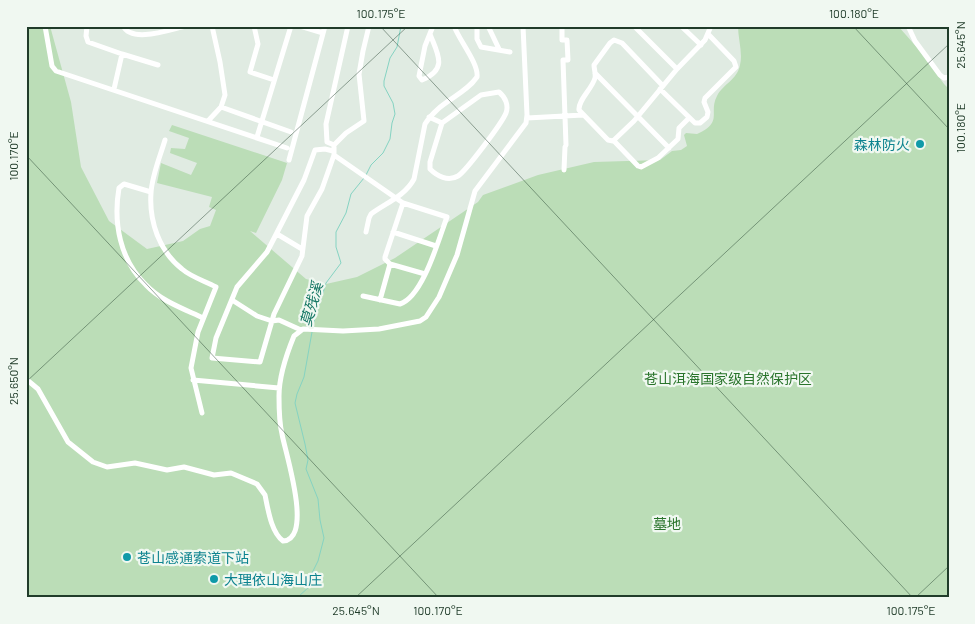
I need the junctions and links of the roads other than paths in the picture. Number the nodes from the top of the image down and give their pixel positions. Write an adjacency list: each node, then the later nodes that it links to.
1 (45, 26): 37 (street)
2 (87, 26): 30 (street)
3 (123, 26): 4 (street)
4 (186, 26)
5 (212, 26): 38 (street)
6 (254, 26): 35 (street)
7 (291, 26): 35 (street)
8 (300, 26): 24 (street)
9 (325, 26): 24 (street)
10 (348, 26): 52 (street)
11 (369, 26): 56 (street)
12 (433, 26): 25 (street)
13 (454, 26): 42 (street)
14 (477, 26): 28 (street)
15 (488, 26): 28 (street)
16 (523, 26): 43 (street)
17 (562, 26): 39 (street)
18 (634, 26): 23 (street)
19 (644, 26): 23 (street)
20 (681, 26): 27 (street)
21 (711, 26): 26 (street)
22 (908, 26): 34 (street)
23 (639, 32): 32 (street)
24 (323, 33): 57 (street)
25 (430, 34): 25 (street)
26 (708, 35): 27 (street); 44 (street)
27 (700, 45): 32 (street)
28 (499, 49): 29 (street)
29 (510, 52)
30 (122, 54): 31 (street); 37 (street)
31 (158, 65)
32 (677, 69): 36 (street)
33 (595, 73): 36 (street); 40 (street); 41 (street)
34 (949, 77)
35 (274, 80): 46 (street)
36 (662, 87): 41 (street); 44 (street)
37 (114, 89): 45 (street)
38 (221, 107): 45 (street); 46 (street)
39 (565, 116): 40 (street); 43 (street); 58 (street)
40 (583, 116): 51 (street)
41 (638, 116): 51 (street); 54 (street)
42 (429, 117): 47 (street); 60 (street)
43 (527, 118): 74 (street)
44 (690, 118): 54 (street)
45 (208, 121): 49 (street)
46 (261, 121): 48 (street); 49 (street)
47 (442, 123): 47 (street)
48 (291, 132)
49 (256, 137): 53 (street)
50 (165, 140): 59 (street)
51 (614, 141): 54 (street)
52 (327, 142): 55 (street); 56 (street)
53 (287, 148)
54 (669, 148)
55 (325, 149): 56 (street); 64 (street)
56 (334, 150): 60 (street); 66 (street)
57 (289, 160)
58 (564, 170)
59 (151, 192): 72 (street); 72 (street)
60 (396, 197): 61 (street); 62 (street)
61 (403, 203): 63 (street); 65 (street)
62 (366, 232)
63 (393, 232): 65 (street); 67 (street)
64 (277, 234): 66 (street); 70 (street)
65 (436, 246): 68 (street)
66 (302, 249): 73 (street)
67 (390, 264): 68 (street); 71 (street)
68 (425, 274): 71 (street)
69 (362, 296): 71 (street)
70 (232, 300): 73 (street); 73 (street)
71 (380, 300)
72 (203, 318): 76 (street)
73 (272, 321): 74 (street)
74 (302, 330): 77 (street)
75 (26, 379): 77 (street)
76 (193, 380): 77 (street); 78 (street)
77 (280, 388)
78 (202, 413)

